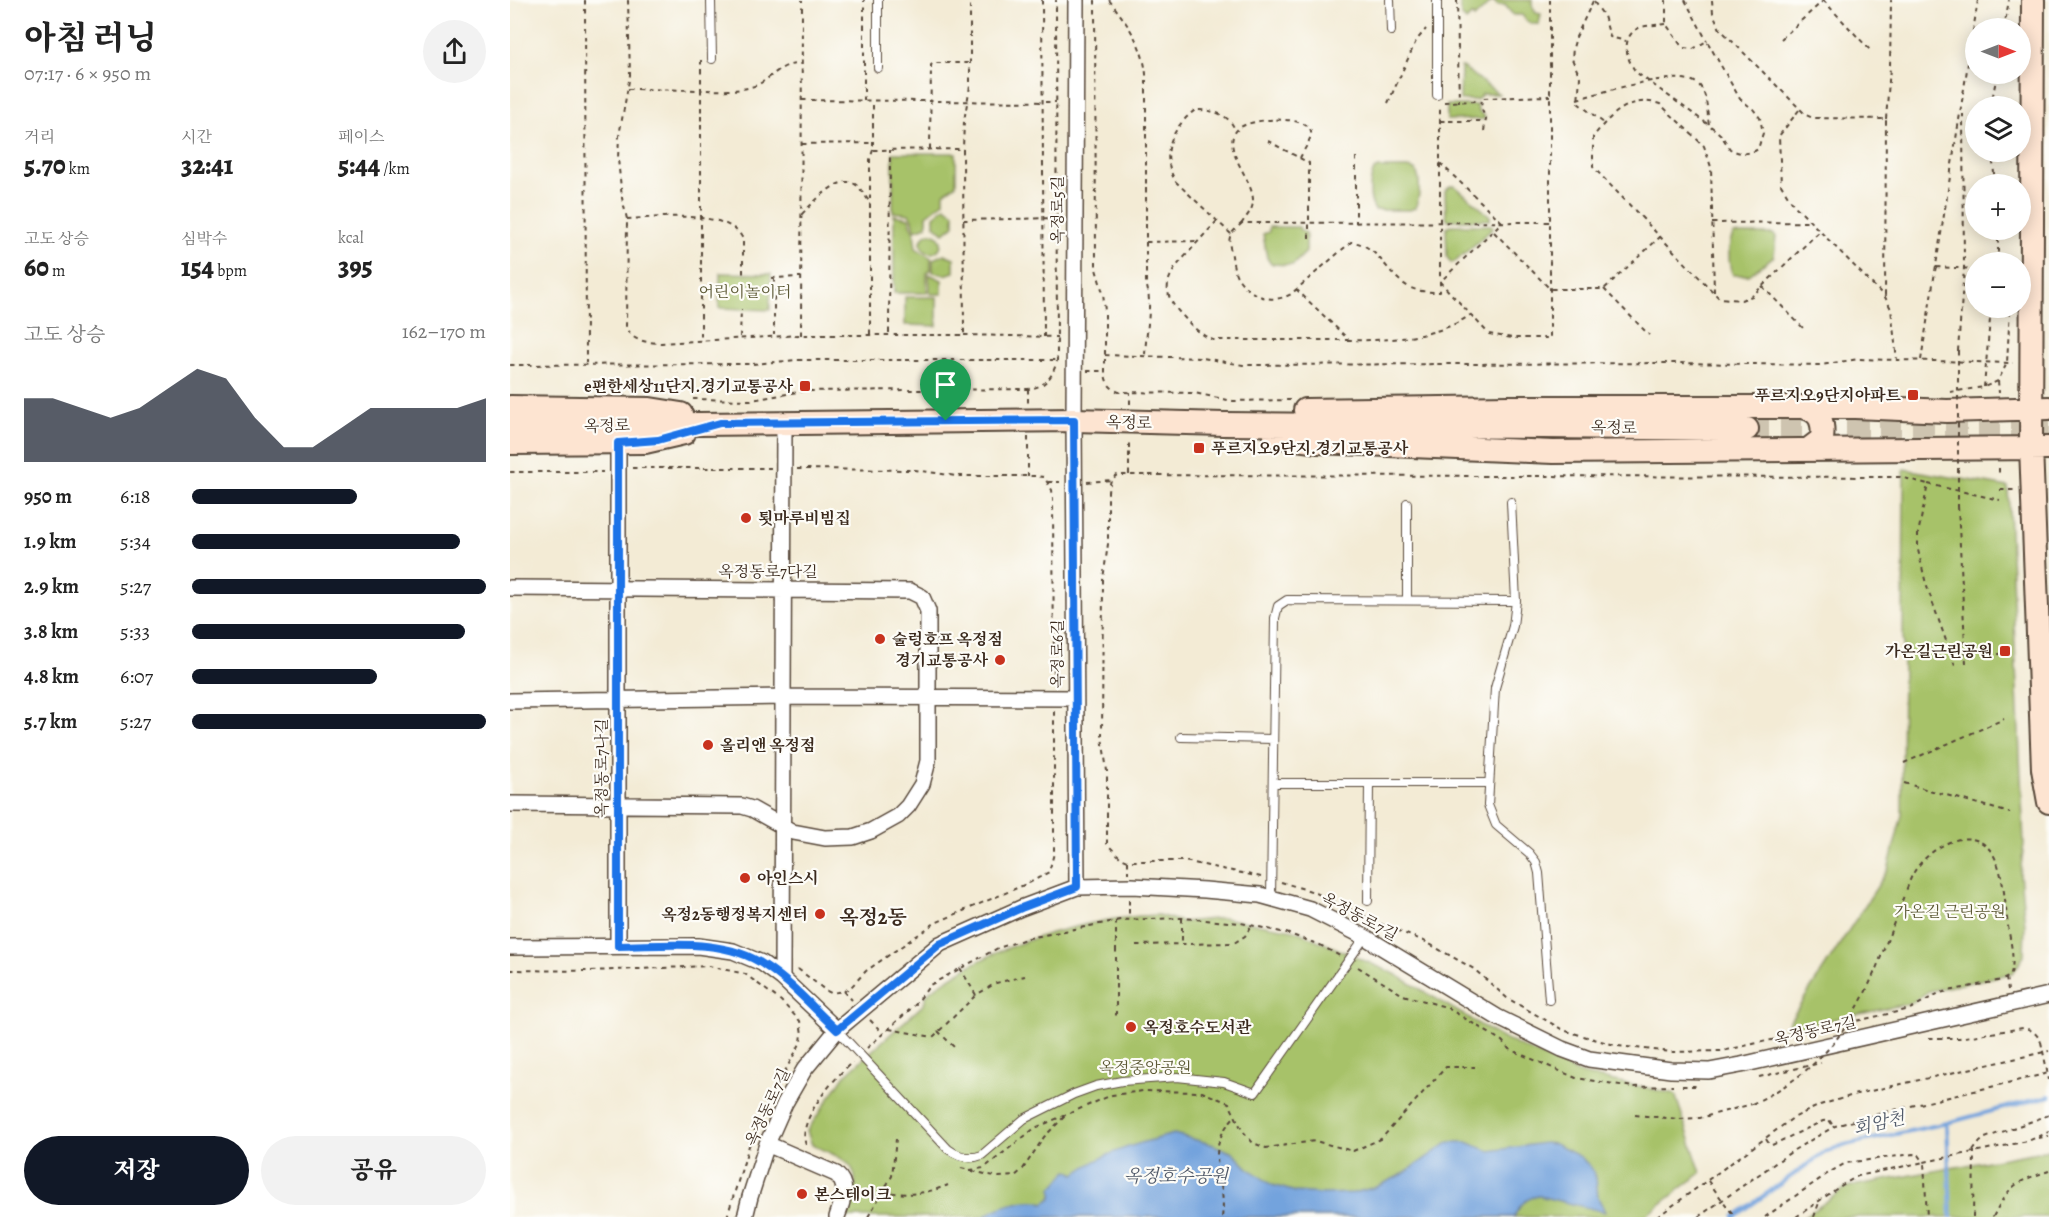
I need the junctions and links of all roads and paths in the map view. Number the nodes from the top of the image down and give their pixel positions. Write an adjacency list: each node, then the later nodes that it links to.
1 (585, 0): 131 (path)
2 (628, 0): 39 (path)
3 (711, 0): 34 (lane)
4 (802, 0): 36 (path)
5 (864, 0): 45 (path)
6 (878, 0): 37 (lane)
7 (970, 0): 35 (path)
8 (1042, 0): 50 (path)
9 (1056, 0): 51 (path)
10 (1076, 0): 139 (street, 옥정로5길)
11 (1095, 0): 123 (path)
12 (1109, 0): 95 (path)
13 (1390, 0): 29 (lane)
14 (1437, 0): 41 (lane)
15 (1457, 0): 52 (path)
16 (1550, 0): 42 (path)
17 (1592, 0): 32 (path); 43 (path)
18 (1666, 0): 28 (path)
19 (1685, 0): 31 (path)
20 (1712, 0): 55 (path)
21 (1823, 0): 30 (path); 33 (path)
22 (1891, 0): 56 (path)
23 (1978, 0): 54 (path)
24 (2009, 0): 26 (path)
25 (2034, 0): 138 (main road)
26 (2006, 18)
27 (1428, 24): 53 (path)
28 (1666, 24): 31 (path); 32 (path)
29 (1391, 31)
30 (1780, 39)
31 (1707, 41): 60 (path)
32 (1628, 42): 38 (path)
33 (1870, 50)
34 (712, 59)
35 (970, 63): 47 (path); 48 (path)
36 (802, 64): 40 (path); 44 (path)
37 (878, 68)
38 (1648, 81): 43 (path); 60 (path); 60 (path)
39 (628, 89): 40 (path); 77 (path)
40 (701, 90): 75 (path)
41 (1437, 94)
42 (1550, 96): 49 (path); 82 (path)
43 (1577, 99): 59 (path)
44 (802, 100): 45 (path); 65 (path)
45 (864, 101): 46 (path)
46 (873, 101): 47 (path); 64 (path)
47 (930, 101): 48 (path); 66 (path)
48 (968, 101): 50 (path); 67 (path)
49 (1480, 101): 52 (path); 58 (path)
50 (1043, 102): 51 (path); 78 (path)
51 (1056, 102): 76 (path)
52 (1459, 102): 57 (path)
53 (1388, 103)
54 (1963, 105): 96 (path); 97 (path)
55 (1799, 110): 56 (path); 83 (path)
56 (1886, 119): 106 (path)
57 (1440, 121): 58 (path); 72 (path)
58 (1486, 121): 62 (path)
59 (1605, 124): 88 (path); 92 (path)
60 (1709, 125)
61 (1235, 131): 71 (path); 80 (path); 84 (path)
62 (1484, 131)
63 (1268, 141): 71 (path)
64 (873, 143): 65 (path); 68 (path)
65 (802, 144): 74 (path)
66 (930, 149): 67 (path); 69 (path)
67 (963, 149): 79 (path)
68 (873, 150): 69 (path); 73 (path)
69 (890, 150): 112 (path)
70 (1356, 157): 86 (path)
71 (1300, 158): 85 (path)
72 (1440, 163): 81 (path); 87 (path)
73 (870, 203): 74 (path); 113 (path)
74 (802, 214): 99 (path)
75 (701, 218): 77 (path); 98 (path); 121 (path)
76 (1057, 218): 78 (path); 120 (path)
77 (627, 219): 121 (path)
78 (1044, 219): 79 (path); 119 (path)
79 (963, 220): 115 (path)
80 (1217, 221): 91 (path); 94 (path)
81 (1502, 222): 82 (path); 87 (path); 90 (path)
82 (1550, 222): 103 (path)
83 (1811, 222): 88 (path); 89 (path)
84 (1242, 223): 85 (path); 91 (path)
85 (1309, 223): 86 (path); 93 (path)
86 (1356, 223): 87 (path)
87 (1440, 223): 100 (path)
88 (1712, 223): 105 (path)
89 (1820, 231): 101 (path); 106 (path)
90 (1494, 232): 100 (path); 103 (path)
91 (1231, 234): 102 (path)
92 (1660, 237): 104 (path); 105 (path)
93 (1309, 240)
94 (1199, 241): 95 (path); 122 (path)
95 (1146, 242): 124 (path)
96 (1936, 267): 97 (path); 127 (path)
97 (1964, 268): 165 (path, bridge)
98 (742, 274)
99 (801, 277): 114 (path); 117 (path)
100 (1440, 282): 102 (path); 108 (path)
101 (1762, 286): 105 (path); 111 (path)
102 (1296, 289): 122 (path)
103 (1550, 289): 104 (path); 108 (path)
104 (1604, 289): 116 (path)
105 (1714, 292)
106 (1885, 297): 126 (path)
107 (741, 309): 118 (path)
108 (1470, 315): 122 (path)
109 (1990, 318): 128 (path)
110 (2009, 318): 129 (path)
111 (1806, 331)
112 (889, 333): 113 (path); 115 (path)
113 (870, 334): 114 (path)
114 (801, 335): 117 (path)
115 (964, 335): 119 (path)
116 (1649, 335)
117 (774, 336): 118 (path)
118 (740, 337): 121 (path)
119 (1044, 337): 120 (path)
120 (1057, 337): 125 (path)
121 (701, 340)
122 (1349, 340)
123 (1105, 355): 124 (path); 135 (path)
124 (1145, 356): 126 (path)
125 (1057, 360): 131 (path); 134 (path)
126 (1898, 360): 127 (path)
127 (1921, 360): 128 (path)
128 (1986, 362): 129 (path); 132 (path)
129 (2007, 363): 132 (path)
130 (510, 364): 131 (path)
131 (586, 364)
132 (1984, 387): 133 (path)
133 (1942, 393)
134 (694, 399)
135 (1293, 400)
136 (510, 407): 140 (main road)
137 (1806, 408): 138 (main road); 142 (main road); 148 (main road)
138 (2040, 408): 147 (main road)
139 (1074, 420): 141 (main road, 옥정로); 142 (main road, 옥정로); 170 (street, 옥정로6길)
140 (720, 423): 141 (main road, 옥정로); 143 (main road, 옥정로); 146 (main road)
141 (784, 423): 159 (street)
142 (1224, 424): 144 (main road, 옥정로); 148 (main road)
143 (510, 426)
144 (1747, 429)
145 (510, 443): 146 (main road)
146 (618, 443): 160 (street, 옥정동로7나길)
147 (2040, 447): 148 (main road); 182 (main road)
148 (1809, 449)
149 (629, 468): 150 (path)
150 (771, 468)
151 (795, 469): 167 (path)
152 (510, 472): 153 (path)
153 (607, 472)
154 (1928, 484): 155 (path); 166 (path); 187 (path)
155 (2000, 500)
156 (1511, 502): 162 (lane)
157 (1407, 503): 161 (lane)
158 (510, 588): 160 (street, 옥정동로7다길)
159 (784, 589): 160 (street, 옥정동로7다길); 168 (street); 169 (street, 옥정동로7다길)
160 (618, 590): 171 (street, 옥정동로7나길)
161 (1407, 600): 162 (lane); 176 (lane)
162 (1515, 601): 180 (lane)
163 (1998, 654): 164 (path)
164 (2005, 654)
165 (1966, 664)
166 (1955, 666)
167 (1054, 688)
168 (783, 697): 169 (street); 171 (street); 186 (street)
169 (928, 698): 170 (street); 186 (street, 옥정동로7다길)
170 (1075, 698): 188 (street, 옥정로6길)
171 (619, 700): 172 (street); 184 (street, 옥정동로7나길)
172 (510, 701)
173 (1054, 712): 200 (path)
174 (2004, 719): 177 (path)
175 (1180, 737): 176 (lane)
176 (1273, 739): 178 (lane)
177 (1904, 763)
178 (1273, 783): 179 (lane); 187 (lane)
179 (1369, 783): 180 (lane); 190 (lane)
180 (1488, 783): 208 (lane)
181 (1904, 783): 185 (path)
182 (2049, 802)
183 (510, 804): 184 (street, 옥정동로7다길)
184 (619, 805): 186 (street, 옥정동로7다길); 197 (street, 옥정동로7나길)
185 (2010, 813)
186 (782, 826): 200 (street)
187 (1271, 879): 189 (lane); 226 (path, bridge)
188 (1077, 887): 189 (street, 옥정동로7길); 211 (street, 옥정동로7길)
189 (1271, 898): 194 (street, 옥정동로7길)
190 (1368, 901)
191 (1182, 918): 192 (path); 193 (path); 195 (path)
192 (1116, 921): 201 (path); 209 (path)
193 (1251, 926): 195 (path); 199 (path)
194 (1365, 937): 207 (street, 옥정동로7길); 216 (lane)
195 (1182, 944): 196 (path)
196 (1136, 945)
197 (618, 946): 198 (street); 205 (street)
198 (510, 947)
199 (1339, 955)
200 (782, 957): 205 (street)
201 (960, 968): 206 (path); 210 (path)
202 (510, 970): 222 (path)
203 (1366, 972): 223 (path)
204 (1025, 976): 206 (path)
205 (782, 978): 211 (street)
206 (976, 995): 212 (path)
207 (2049, 995)
208 (1549, 1000)
209 (1116, 1017)
210 (889, 1029): 212 (path); 216 (path)
211 (837, 1030): 216 (lane); 233 (street, 옥정동로7길)
212 (938, 1031): 214 (path)
213 (1925, 1038): 221 (path, bridge)
214 (956, 1049)
215 (2049, 1051): 232 (path)
216 (860, 1055): 234 (path)
217 (1824, 1062): 220 (path)
218 (1475, 1067): 228 (path)
219 (2049, 1073): 229 (path)
220 (1759, 1077)
221 (2049, 1080)
222 (778, 1084)
223 (1709, 1085)
224 (773, 1093): 245 (path)
225 (1067, 1114): 228 (path); 238 (path); 238 (path)
226 (1635, 1115)
227 (2049, 1115): 235 (path)
228 (1235, 1116): 249 (path)
229 (1834, 1127): 232 (path); 243 (path)
230 (2049, 1134): 235 (path)
231 (896, 1139): 242 (path)
232 (1766, 1139): 240 (path)
233 (767, 1144): 246 (street, 옥정동로7길); 247 (street)
234 (807, 1147)
235 (1973, 1152): 236 (path); 257 (path)
236 (1924, 1162): 244 (path); 253 (path); 256 (path)
237 (956, 1166): 238 (path)
238 (970, 1170)
239 (2049, 1171): 258 (path)
240 (1708, 1181): 243 (path); 250 (path)
241 (948, 1185): 242 (path)
242 (883, 1191): 248 (path)
243 (1722, 1200): 251 (path); 252 (path)
244 (1820, 1200): 254 (path); 255 (path)
245 (727, 1217)
246 (745, 1217)
247 (837, 1217)
248 (867, 1217)
249 (1222, 1217)
250 (1657, 1217)
251 (1698, 1217)
252 (1735, 1217)
253 (1765, 1217)
254 (1796, 1217)
255 (1814, 1217)
256 (1927, 1217)
257 (1973, 1217)
258 (1993, 1217)

